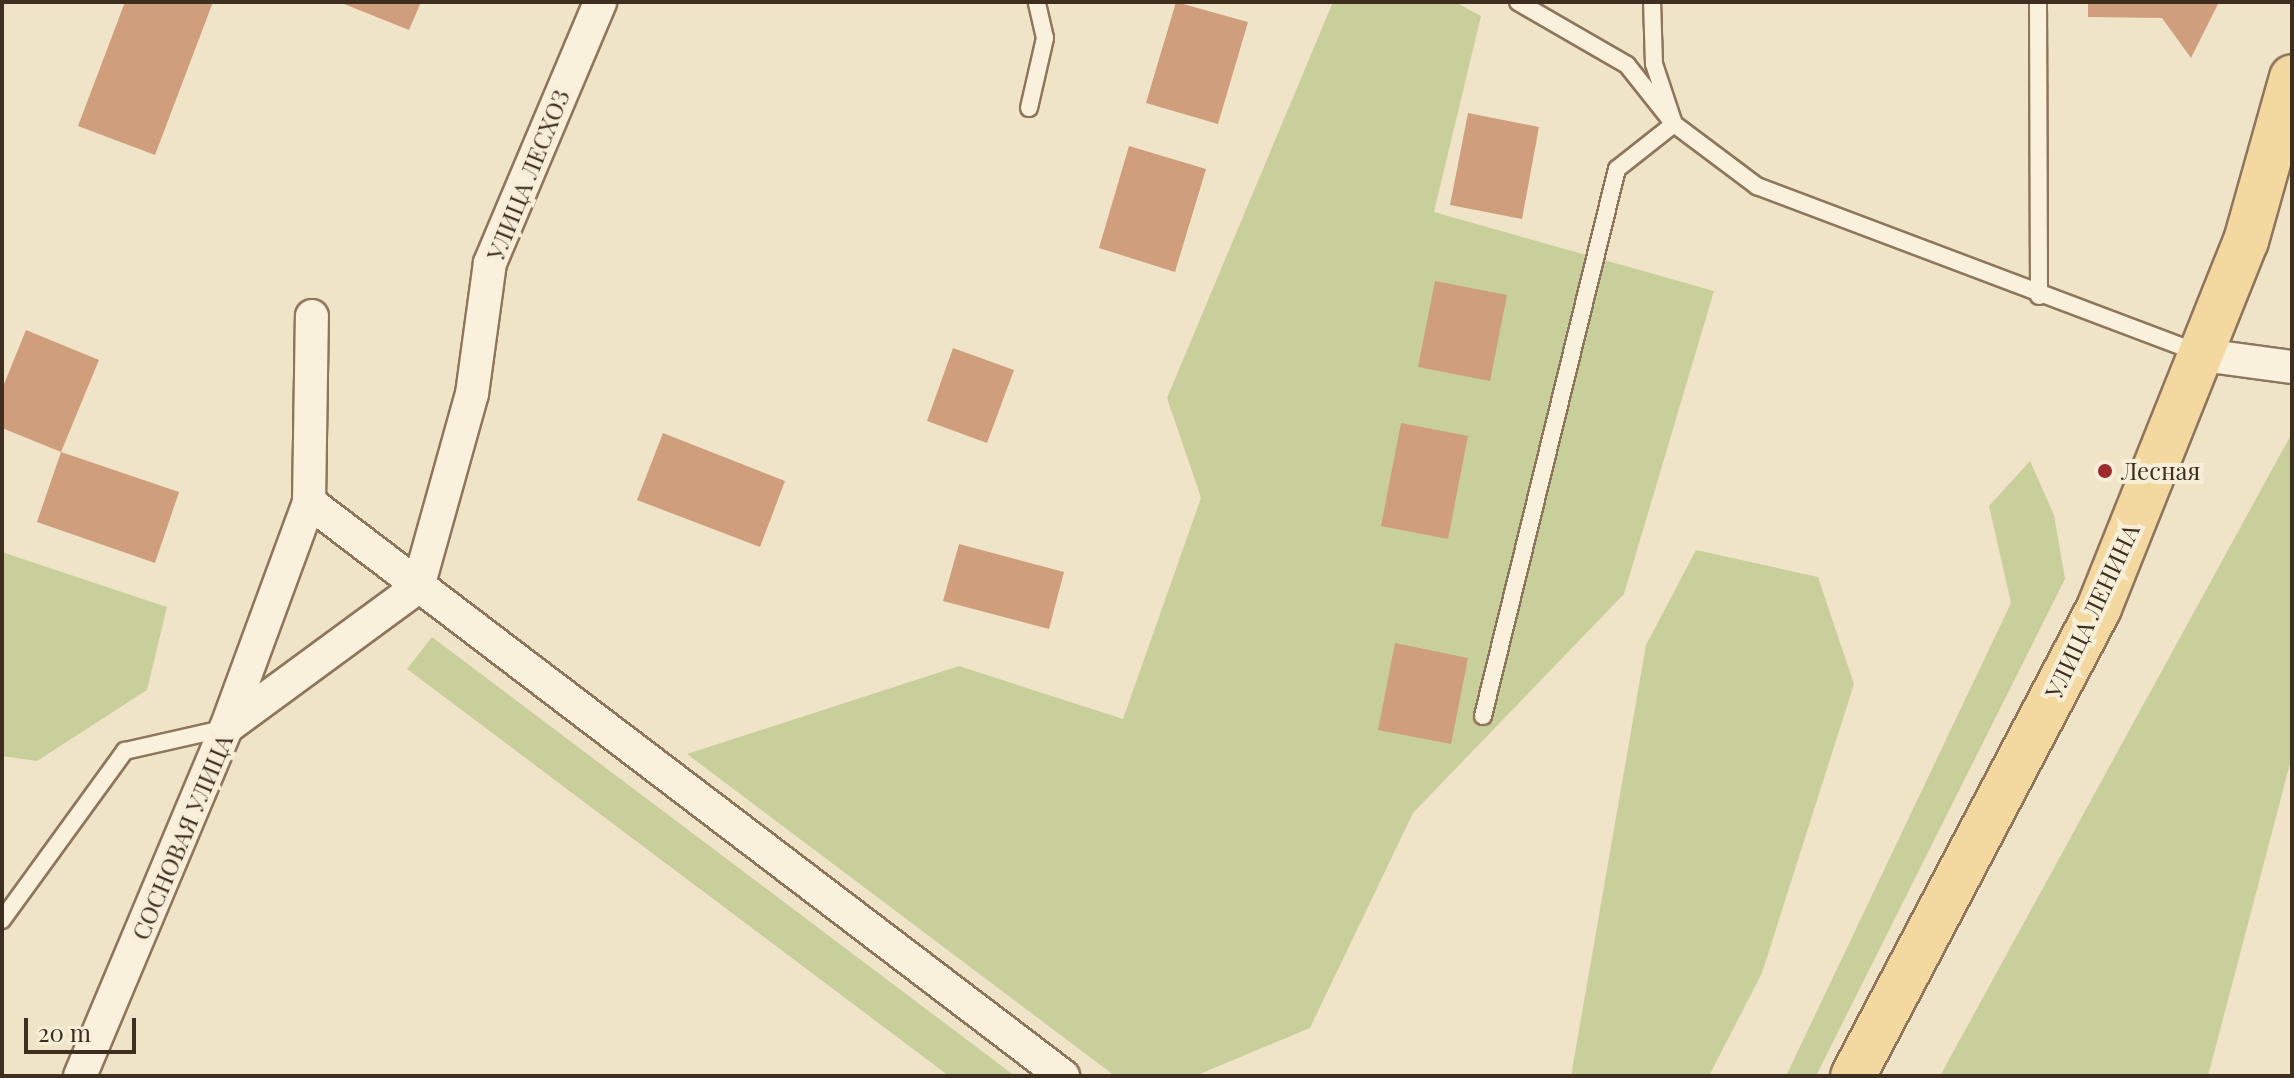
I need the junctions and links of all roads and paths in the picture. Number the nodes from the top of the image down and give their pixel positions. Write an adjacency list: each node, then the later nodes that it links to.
1 (600, 2): 14 (street, УЛИЦА ЛЕСХОЗ)
2 (1037, 2): 7 (lane)
3 (1518, 2): 8 (lane)
4 (1652, 2): 8 (lane)
5 (2038, 2): 9 (lane)
6 (2292, 77): 11 (main road, УЛИЦА ЛЕНИНА)
7 (1029, 108)
8 (1674, 124): 9 (lane); 15 (lane)
9 (2039, 296): 11 (lane)
10 (312, 316): 13 (street)
11 (2203, 355): 12 (street); 20 (main road, УЛИЦА ЛЕНИНА)
12 (2292, 367)
13 (309, 502): 14 (street); 16 (street)
14 (418, 587): 16 (street, СОСНОВАЯ УЛИЦА); 19 (street)
15 (1483, 716)
16 (226, 728): 17 (lane); 18 (street, СОСНОВАЯ УЛИЦА)
17 (2, 920)
18 (80, 1076)
19 (1063, 1076)
20 (1853, 1076)

